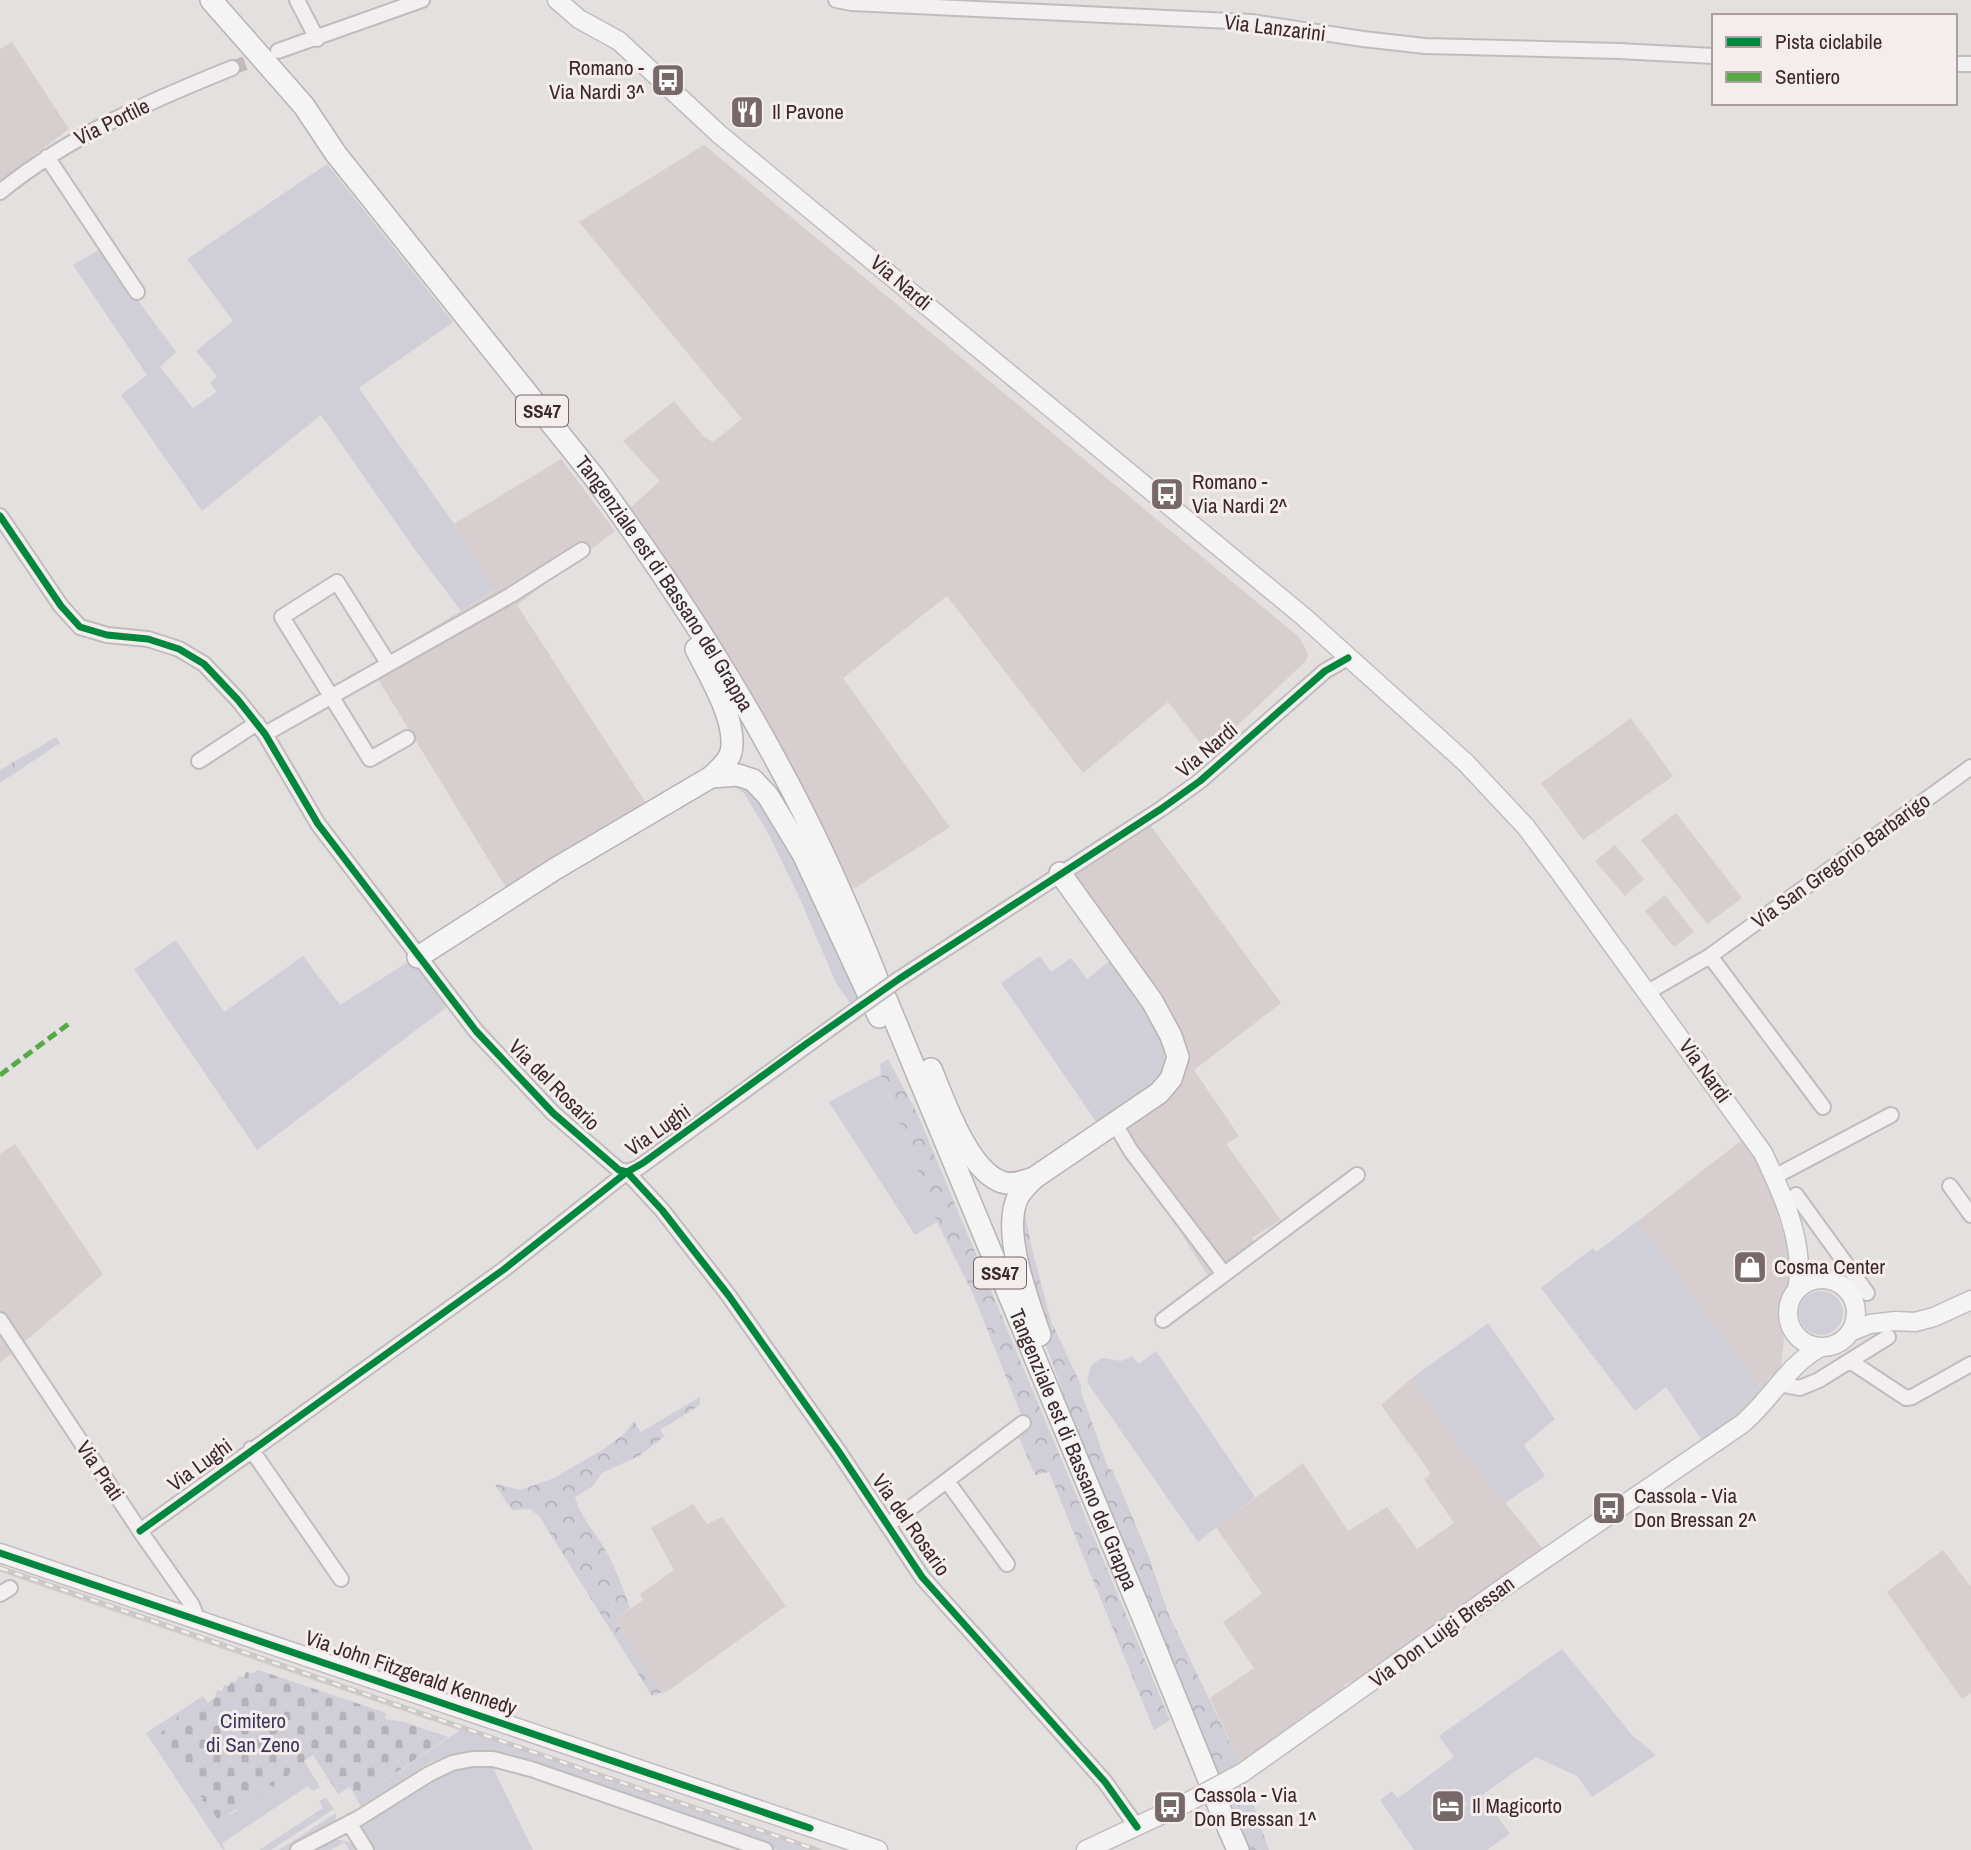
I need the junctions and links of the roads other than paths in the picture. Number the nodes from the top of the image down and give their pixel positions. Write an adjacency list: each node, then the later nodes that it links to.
1 (194, 0): 14 (highway, Tangenziale est di Bassano del Grappa / SS47)
2 (211, 0): 14 (highway, Tangenziale est di Bassano del Grappa / SS47)
3 (298, 0): 10 (street)
4 (422, 0): 10 (street)
5 (557, 0): 6 (main road, Via Nardi); 9 (main road, Via Nardi)
6 (570, 0)
7 (581, 0): 9 (main road)
8 (836, 0): 12 (street, Via Lanzarini)
9 (593, 27): 21 (main road, Via Nardi)
10 (317, 39): 11 (street)
11 (278, 51)
12 (1712, 56)
13 (232, 68): 15 (street, Via Portile)
14 (336, 154): 20 (highway, Tangenziale est di Bassano del Grappa / SS47)
15 (47, 157): 16 (street, Via Portile); 17 (street)
16 (0, 192)
17 (137, 292)
18 (0, 516): 24 (street, Via del Rosario)
19 (582, 550): 22 (street)
20 (670, 586): 28 (highway); 31 (highway, Tangenziale est di Bassano del Grappa / SS47)
21 (1343, 653): 29 (street, Via Nardi); 35 (main road, Via Nardi)
22 (388, 663): 23 (street); 23 (street)
23 (331, 695): 24 (street); 25 (street)
24 (261, 728): 26 (street); 33 (street, Via del Rosario)
25 (407, 738)
26 (199, 761)
27 (1971, 767): 32 (street, Via San Gregorio Barbarigo)
28 (711, 777): 33 (highway); 37 (highway)
29 (1104, 846): 30 (street, Via Lughi)
30 (1060, 873): 34 (street, Via Lughi); 39 (highway)
31 (866, 951): 34 (highway, Tangenziale est di Bassano del Grappa / SS47); 43 (highway)
32 (1710, 956): 35 (street, Via San Gregorio Barbarigo); 36 (street)
33 (418, 957): 40 (street, Via del Rosario)
34 (888, 988): 37 (highway, Tangenziale est di Bassano del Grappa / SS47); 40 (street, Via Lughi, bridge)
35 (1648, 992): 42 (main road, Via Nardi)
36 (1823, 1107)
37 (934, 1114): 64 (highway, Tangenziale est di Bassano del Grappa / SS47)
38 (1891, 1115): 42 (street)
39 (1115, 1124): 43 (highway); 49 (street)
40 (627, 1172): 65 (street, Via Lughi); 67 (street, Via del Rosario)
41 (1357, 1175): 49 (street)
42 (1774, 1177): 48 (main road, Via Nardi)
43 (1034, 1178): 64 (highway)
44 (1950, 1186): 46 (street)
45 (1796, 1195): 47 (street)
46 (1971, 1215)
47 (1814, 1221): 48 (street); 52 (street)
48 (1794, 1235): 50 (main road, Via Nardi); 51 (main road, Via Nardi)
49 (1223, 1274): 54 (street)
50 (1825, 1279): 51 (main road); 52 (main road)
51 (1797, 1290): 56 (main road)
52 (1861, 1298): 57 (main road); 58 (main road)
53 (1971, 1300): 57 (main road)
54 (1163, 1320)
55 (0, 1321): 68 (street, Via Prati)
56 (1788, 1323): 59 (main road); 62 (main road, Via Don Luigi Bressan)
57 (1891, 1329): 58 (main road); 60 (street)
58 (1850, 1332): 59 (main road)
59 (1821, 1348): 62 (main road, Via Don Luigi Bressan)
60 (1850, 1361): 61 (street); 62 (street)
61 (1971, 1364)
62 (1779, 1384): 75 (main road, Via Don Luigi Bressan, bridge)
63 (1023, 1423): 66 (street, Via del Rosario)
64 (1066, 1432): 74 (highway, Tangenziale est di Bassano del Grappa / SS47)
65 (251, 1449): 68 (street, Via Lughi); 71 (street, Via Lughi)
66 (947, 1480): 67 (street, Via del Rosario); 70 (street)
67 (888, 1525): 75 (street, Via del Rosario)
68 (140, 1531): 72 (street, Via Prati)
69 (0, 1552): 72 (main road, Via John Fitzgerald Kennedy)
70 (1007, 1564)
71 (341, 1579)
72 (198, 1621): 79 (main road, Via John Fitzgerald Kennedy)
73 (348, 1823): 76 (street); 77 (street); 78 (street)
74 (1225, 1823): 81 (highway, Tangenziale est di Bassano del Grappa / SS47); 82 (highway, Tangenziale est di Bassano del Grappa / SS47)
75 (1137, 1827): 80 (main road, Via Don Luigi Bressan)
76 (298, 1850)
77 (366, 1850)
78 (765, 1850)
79 (877, 1850)
80 (1086, 1850)
81 (1231, 1850)
82 (1238, 1850)

